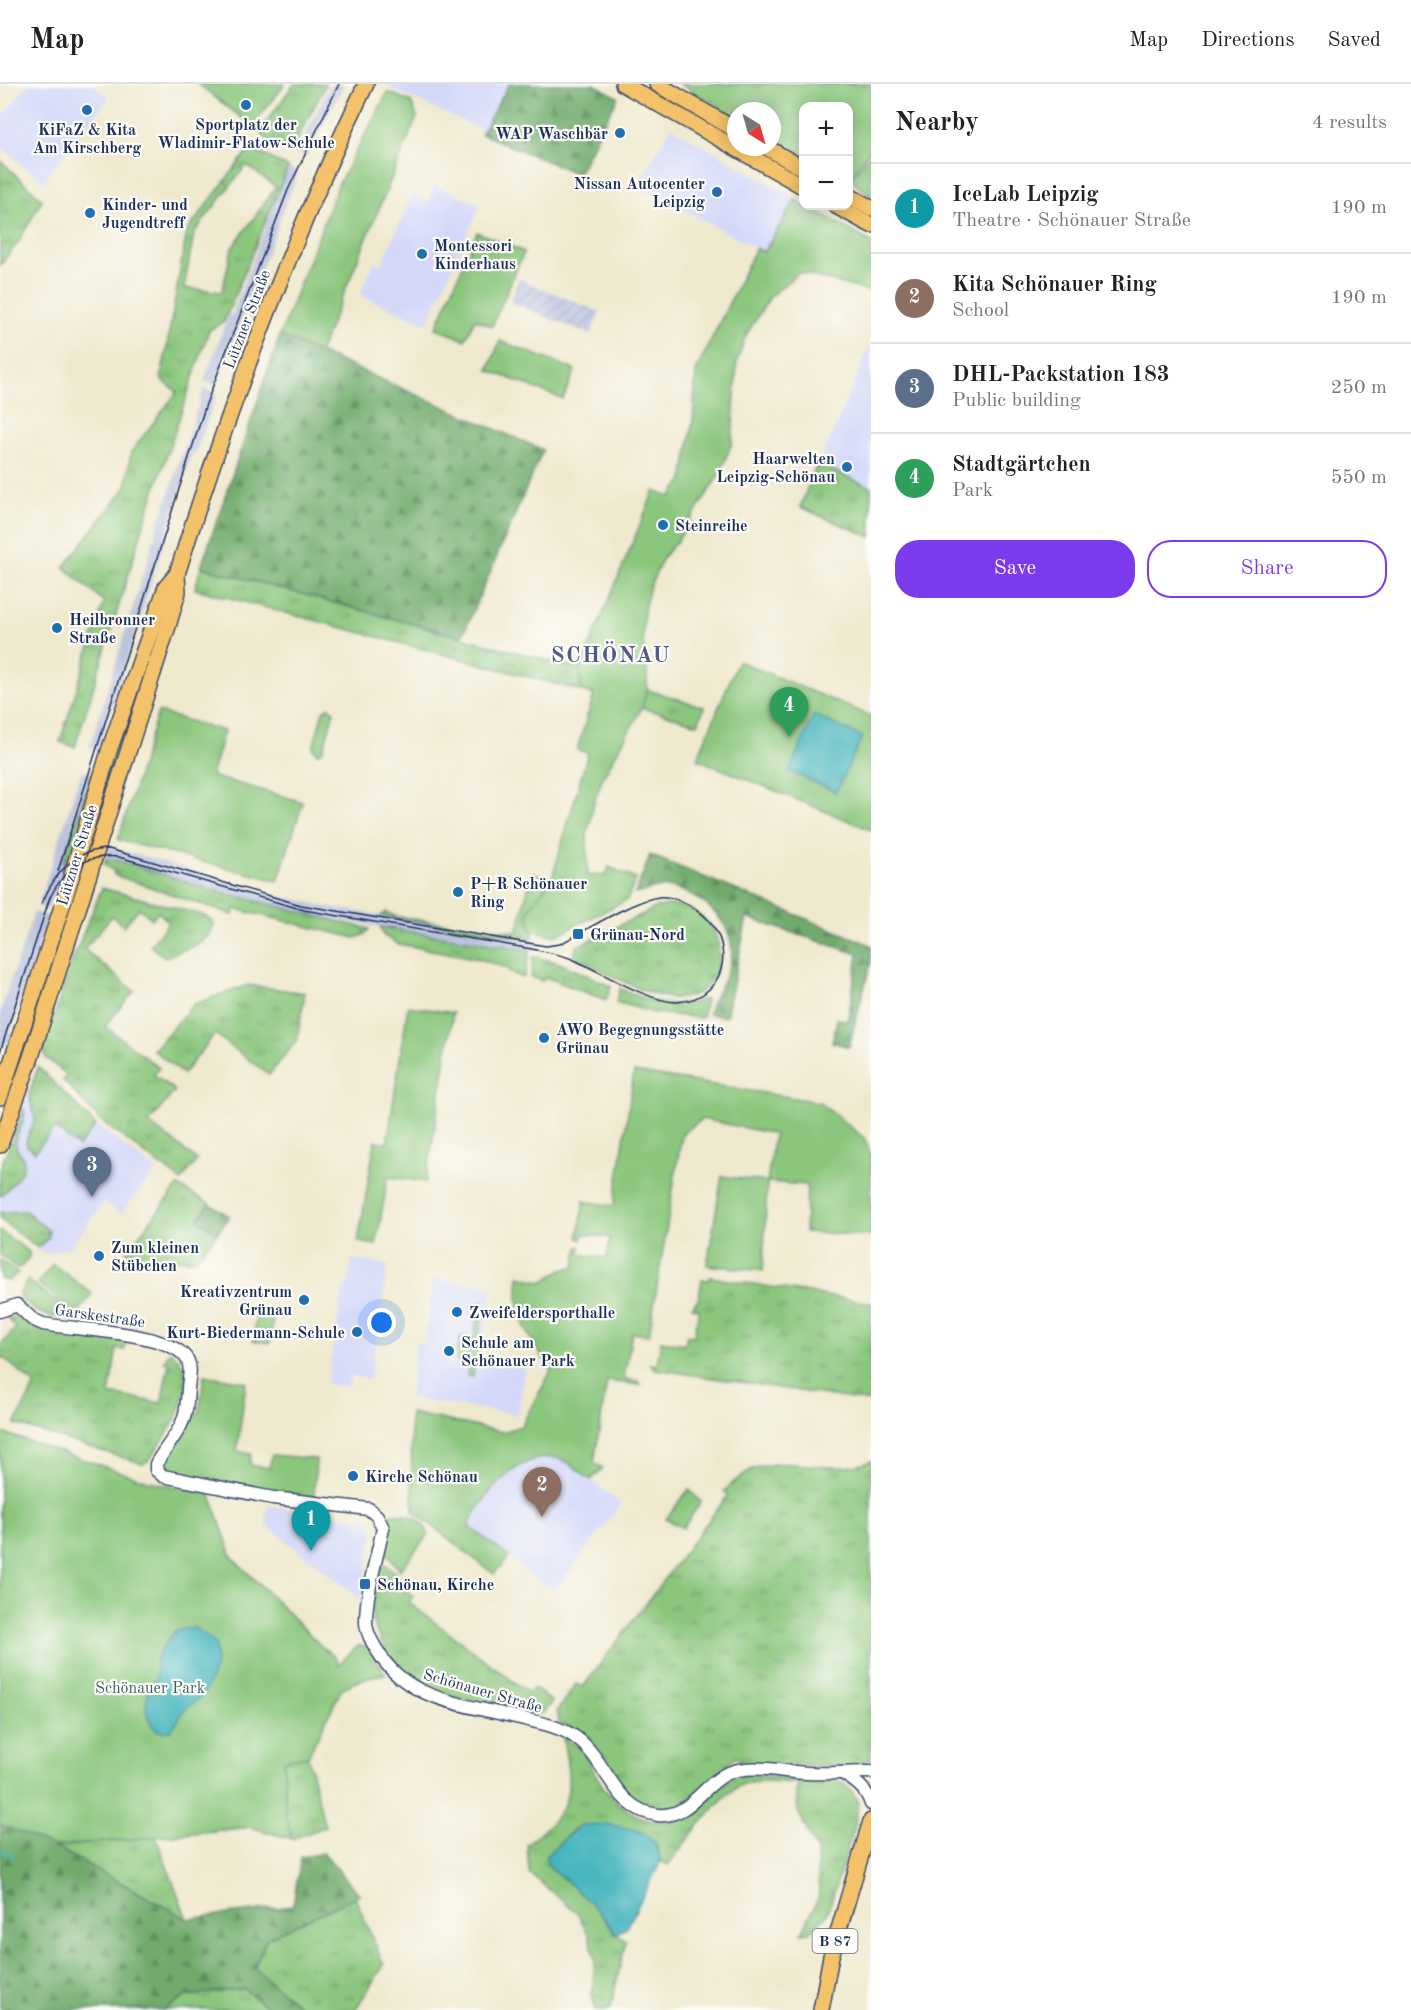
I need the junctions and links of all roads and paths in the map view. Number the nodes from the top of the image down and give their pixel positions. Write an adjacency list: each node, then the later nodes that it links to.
1 (366, 84): 12 (main road, Lützner Straße)
2 (623, 84): 7 (main road)
3 (657, 84): 4 (main road)
4 (727, 125)
5 (781, 156): 6 (main road)
6 (799, 166)
7 (799, 184)
8 (853, 197): 9 (main road)
9 (871, 208)
10 (843, 210): 11 (main road)
11 (871, 225)
12 (177, 574): 13 (main road, Lützner Straße); 14 (main road, Lützner Straße)
13 (0, 1097)
14 (0, 1144)
15 (0, 1311): 16 (street, Garskestraße)
16 (156, 1470): 17 (street, Schönauer Straße)
17 (841, 1772): 18 (street, Schönauer Straße); 19 (street)
18 (871, 1772)
19 (871, 1804)
20 (871, 1821): 21 (main road, B 87)
21 (821, 2010)

